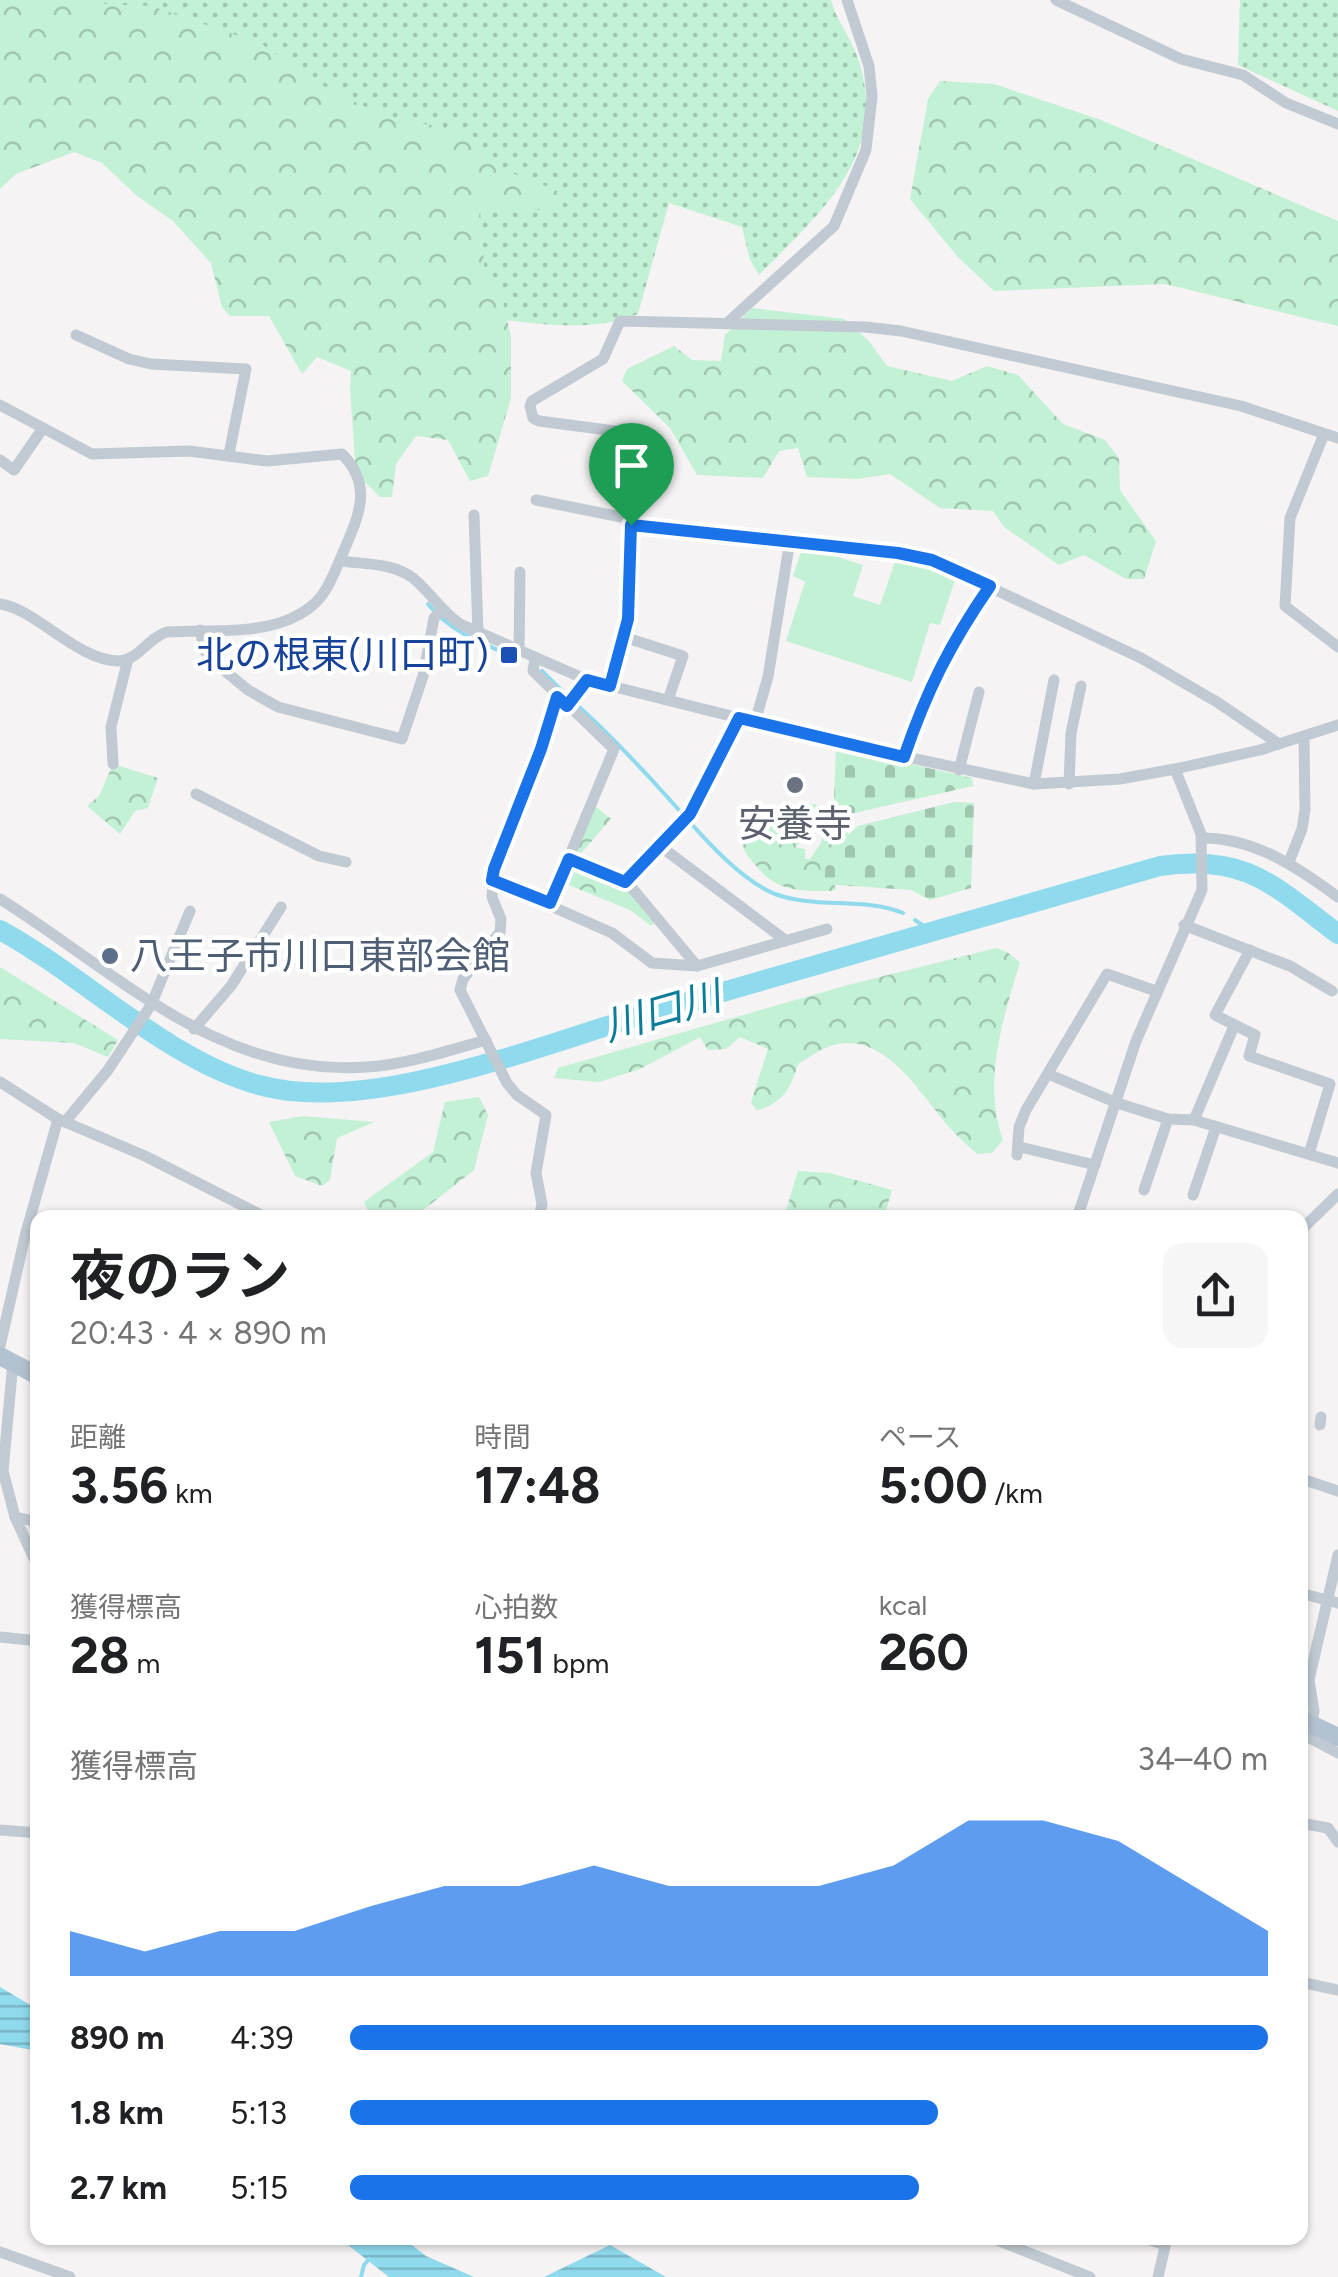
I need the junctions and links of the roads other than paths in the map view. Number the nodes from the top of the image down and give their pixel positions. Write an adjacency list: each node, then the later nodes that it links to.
1 (847, 0): 4 (street)
2 (1056, 0): 3 (street)
3 (1338, 124)
4 (727, 323): 8 (street); 14 (street)
5 (76, 334): 10 (street)
6 (0, 405): 7 (street)
7 (43, 428): 10 (street); 11 (street)
8 (1324, 434): 9 (street); 24 (street)
9 (1338, 438)
10 (230, 454): 16 (street)
11 (0, 460)
12 (536, 500): 14 (street)
13 (474, 515): 22 (street)
14 (631, 522): 15 (street); 23 (street)
15 (790, 540): 18 (street); 36 (street)
16 (340, 562): 20 (street); 21 (street)
17 (520, 572): 25 (street)
18 (990, 586): 39 (street); 40 (street)
19 (0, 604): 26 (street)
20 (438, 613): 21 (street); 22 (street)
21 (200, 630): 26 (street)
22 (478, 633): 25 (street)
23 (624, 637): 30 (street); 33 (street)
24 (1338, 647)
25 (519, 652): 27 (street)
26 (128, 659): 41 (street)
27 (535, 659): 28 (street); 34 (street)
28 (587, 680): 30 (street); 34 (street)
29 (1054, 680): 44 (street)
30 (610, 686): 33 (street)
31 (1081, 686): 45 (street)
32 (979, 692): 43 (street)
33 (668, 700): 35 (street)
34 (567, 701): 49 (street); 52 (street)
35 (739, 718): 36 (street); 48 (street)
36 (755, 722): 40 (street)
37 (1338, 725): 38 (street)
38 (1304, 736): 39 (street); 51 (street)
39 (1280, 744): 42 (street)
40 (904, 757): 43 (street)
41 (112, 764)
42 (1175, 769): 45 (street); 47 (street)
43 (959, 770): 44 (street)
44 (1034, 784): 45 (street)
45 (1069, 784)
46 (196, 794): 50 (street)
47 (1202, 838): 51 (street); 59 (street)
48 (660, 846): 53 (street); 61 (street)
49 (569, 859): 53 (street); 56 (street)
50 (346, 862)
51 (1288, 862): 54 (street)
52 (492, 880): 56 (street); 69 (street)
53 (625, 882): 63 (street)
54 (1338, 897)
55 (0, 900): 66 (street)
56 (550, 903): 63 (street)
57 (281, 907): 68 (street)
58 (190, 912): 66 (street)
59 (1184, 925): 62 (street); 64 (street)
60 (827, 929): 61 (street)
61 (785, 940): 63 (street)
62 (1250, 950): 65 (street); 67 (street)
63 (697, 966)
64 (1156, 990): 70 (street); 72 (street)
65 (1332, 991)
66 (152, 1003): 68 (street); 75 (street)
67 (1234, 1026): 74 (street); 77 (street)
68 (194, 1028): 69 (street)
69 (487, 1041): 85 (street)
70 (1048, 1074): 72 (street); 79 (street)
71 (0, 1082): 75 (street)
72 (1117, 1103): 73 (street); 79 (street)
73 (1168, 1118): 74 (street); 80 (street)
74 (1194, 1120): 76 (street)
75 (62, 1121): 83 (street); 84 (street)
76 (1216, 1127): 77 (street); 82 (street)
77 (1309, 1154): 78 (street)
78 (1338, 1163)
79 (1095, 1165): 86 (street)
80 (1144, 1190)
81 (1338, 1194): 88 (street)
82 (1193, 1195)
83 (33, 1210)
84 (251, 1210)
85 (541, 1210)
86 (1080, 1210)
87 (30, 1220): 89 (street)
88 (1308, 1223)
89 (0, 1346)
90 (7, 1359): 91 (main road); 92 (street)
91 (30, 1372)
92 (2, 1457): 95 (street)
93 (1308, 1481): 94 (street)
94 (1338, 1491)
95 (15, 1517): 96 (street); 97 (street)
96 (30, 1520)
97 (30, 1549)
98 (1338, 1555): 100 (street)
99 (1308, 1595): 100 (street)
100 (1334, 1602): 103 (street)
101 (0, 1638): 102 (street)
102 (30, 1640)
103 (1308, 1719)
104 (1308, 1727): 106 (main road)
105 (1308, 1728): 107 (street)
106 (1338, 1738)
107 (1338, 1753)
108 (1308, 1824): 111 (street)
109 (0, 1830): 110 (street)
110 (30, 1832)
111 (1338, 1842)
112 (1308, 1984): 113 (street)
113 (1338, 1990)
114 (1010, 2245): 118 (street)
115 (1165, 2245): 119 (street)
116 (0, 2252): 117 (street)
117 (70, 2277)
118 (1090, 2277)
119 (1158, 2277)

